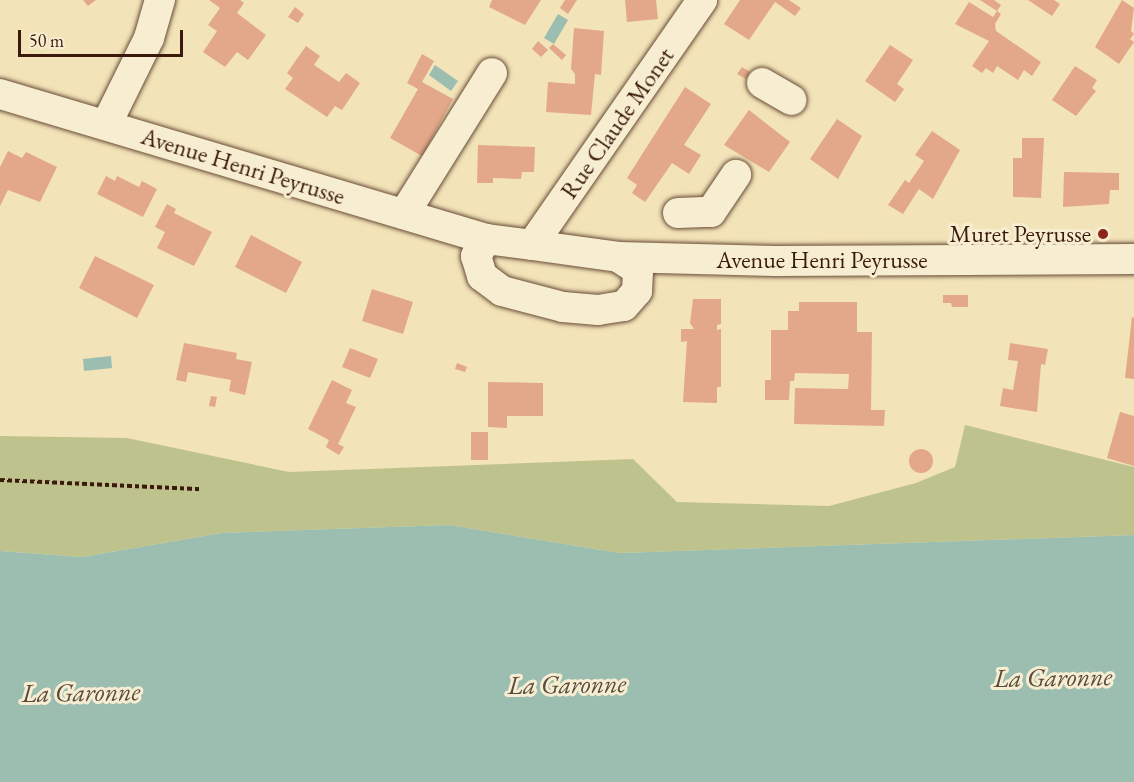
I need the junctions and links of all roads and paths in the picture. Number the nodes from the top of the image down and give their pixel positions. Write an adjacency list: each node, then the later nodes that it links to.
1 (160, 0): 7 (street)
2 (702, 0): 11 (street, Rue Claude Monet)
3 (492, 73): 9 (street)
4 (762, 83): 6 (street)
5 (0, 94): 7 (street, Avenue Henri Peyrusse)
6 (791, 100)
7 (106, 125): 9 (street, Avenue Henri Peyrusse)
8 (736, 175): 13 (street)
9 (404, 214): 10 (street, Avenue Henri Peyrusse)
10 (486, 238): 11 (street, Avenue Henri Peyrusse); 12 (street)
11 (532, 245): 12 (street, Avenue Henri Peyrusse)
12 (618, 257): 13 (street, Avenue Henri Peyrusse)
13 (672, 258): 14 (street, Avenue Henri Peyrusse)
14 (1134, 259)
15 (0, 480): 16 (path)
16 (202, 489)

